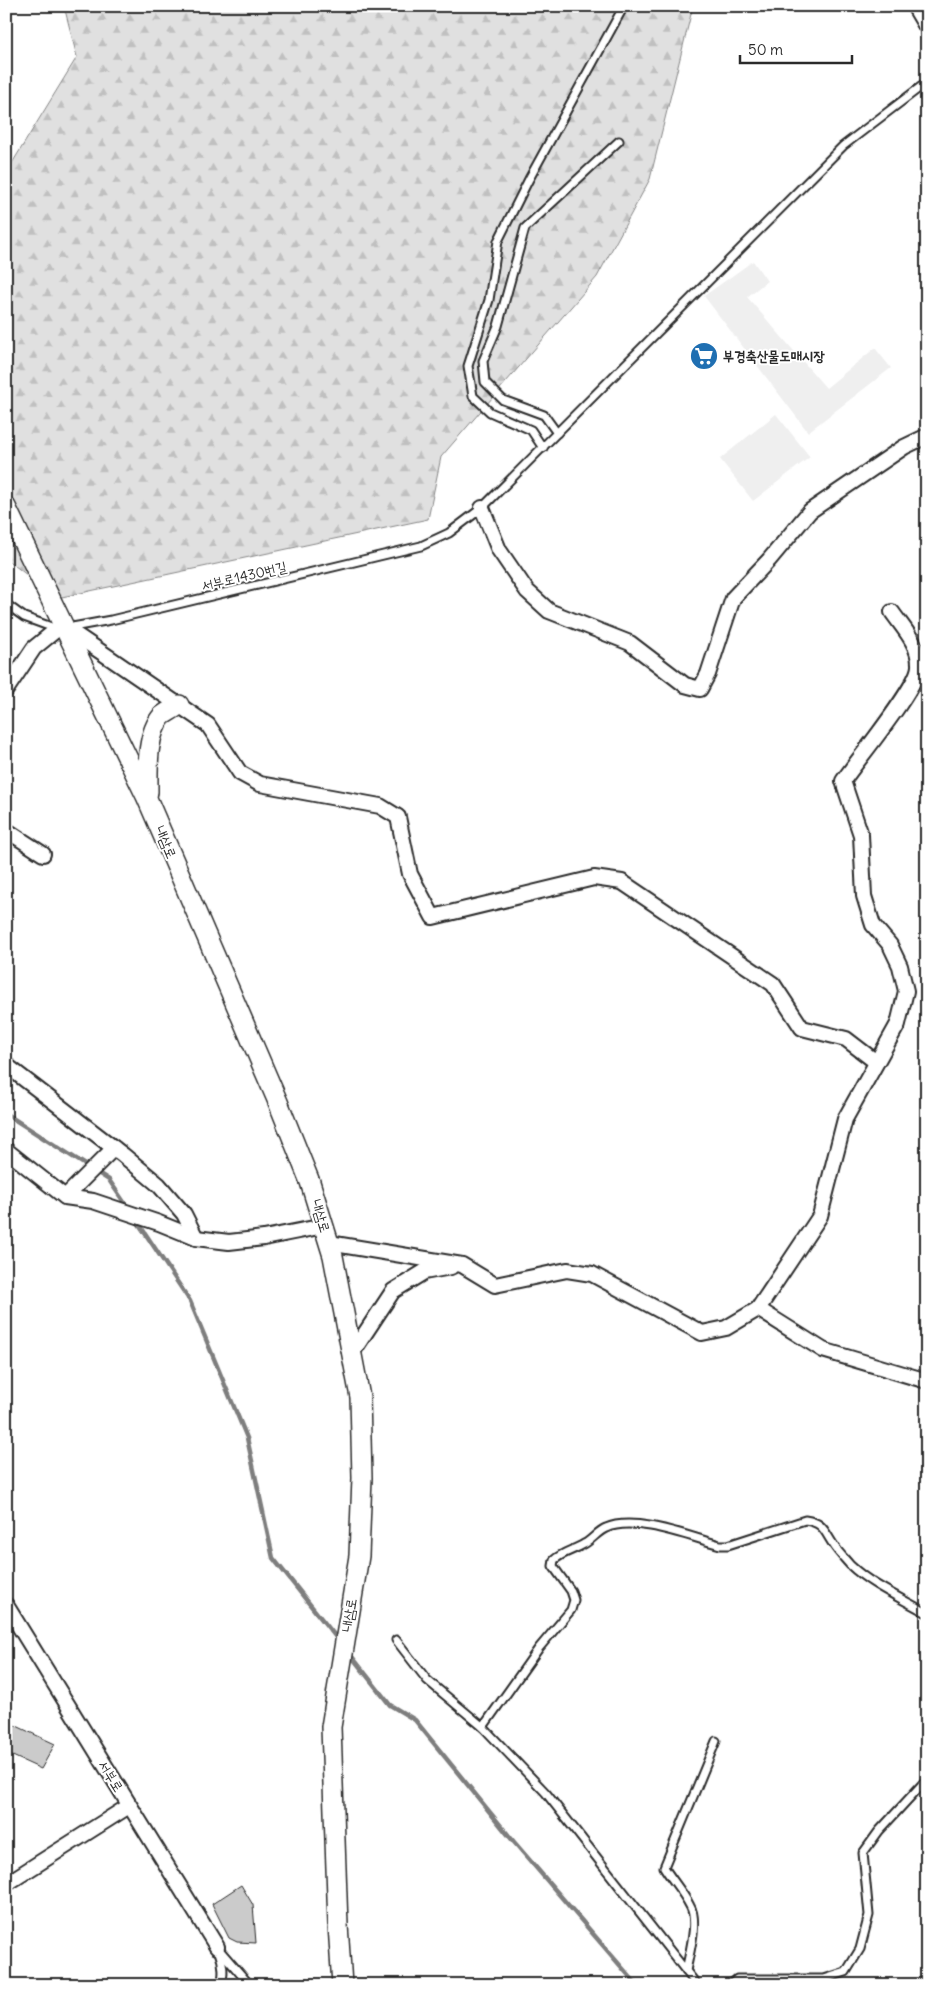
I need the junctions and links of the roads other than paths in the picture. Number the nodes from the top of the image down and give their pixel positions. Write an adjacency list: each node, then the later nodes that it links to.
1 (624, 6): 8 (lane)
2 (910, 6): 3 (lane)
3 (927, 35)
4 (927, 82): 6 (lane, 서부로1430번길)
5 (619, 141): 6 (lane)
6 (557, 433): 8 (lane, 서부로1430번길)
7 (927, 436): 10 (street)
8 (543, 448): 10 (lane, 서부로1430번길)
9 (6, 507): 13 (main road, 내삼로)
10 (482, 508): 13 (lane, 서부로1430번길)
11 (6, 604): 13 (lane)
12 (892, 612): 19 (street)
13 (61, 629): 14 (street); 15 (street); 16 (main road, 내삼로)
14 (6, 690)
15 (179, 706): 16 (main road); 19 (street)
16 (148, 799): 24 (main road, 내삼로)
17 (6, 830): 18 (street)
18 (43, 854)
19 (876, 1062): 27 (street)
20 (6, 1065): 21 (street)
21 (114, 1148): 23 (street); 25 (street)
22 (6, 1150): 23 (street)
23 (69, 1193): 25 (street)
24 (326, 1235): 25 (street); 26 (street); 28 (main road, 내삼로)
25 (196, 1238)
26 (462, 1265): 27 (street); 28 (street)
27 (758, 1309): 29 (street)
28 (352, 1352): 42 (main road, 내삼로)
29 (927, 1381)
30 (6, 1605): 36 (street, 서부로)
31 (927, 1613): 33 (lane)
32 (396, 1640): 33 (lane)
33 (482, 1727): 39 (lane)
34 (716, 1741): 39 (lane)
35 (927, 1779): 44 (lane)
36 (129, 1806): 37 (street); 38 (street, 서부로)
37 (6, 1884)
38 (217, 1948): 40 (lane); 41 (lane)
39 (686, 1971): 43 (lane)
40 (220, 1985)
41 (250, 1985)
42 (342, 1985)
43 (697, 1985)
44 (730, 1985)

